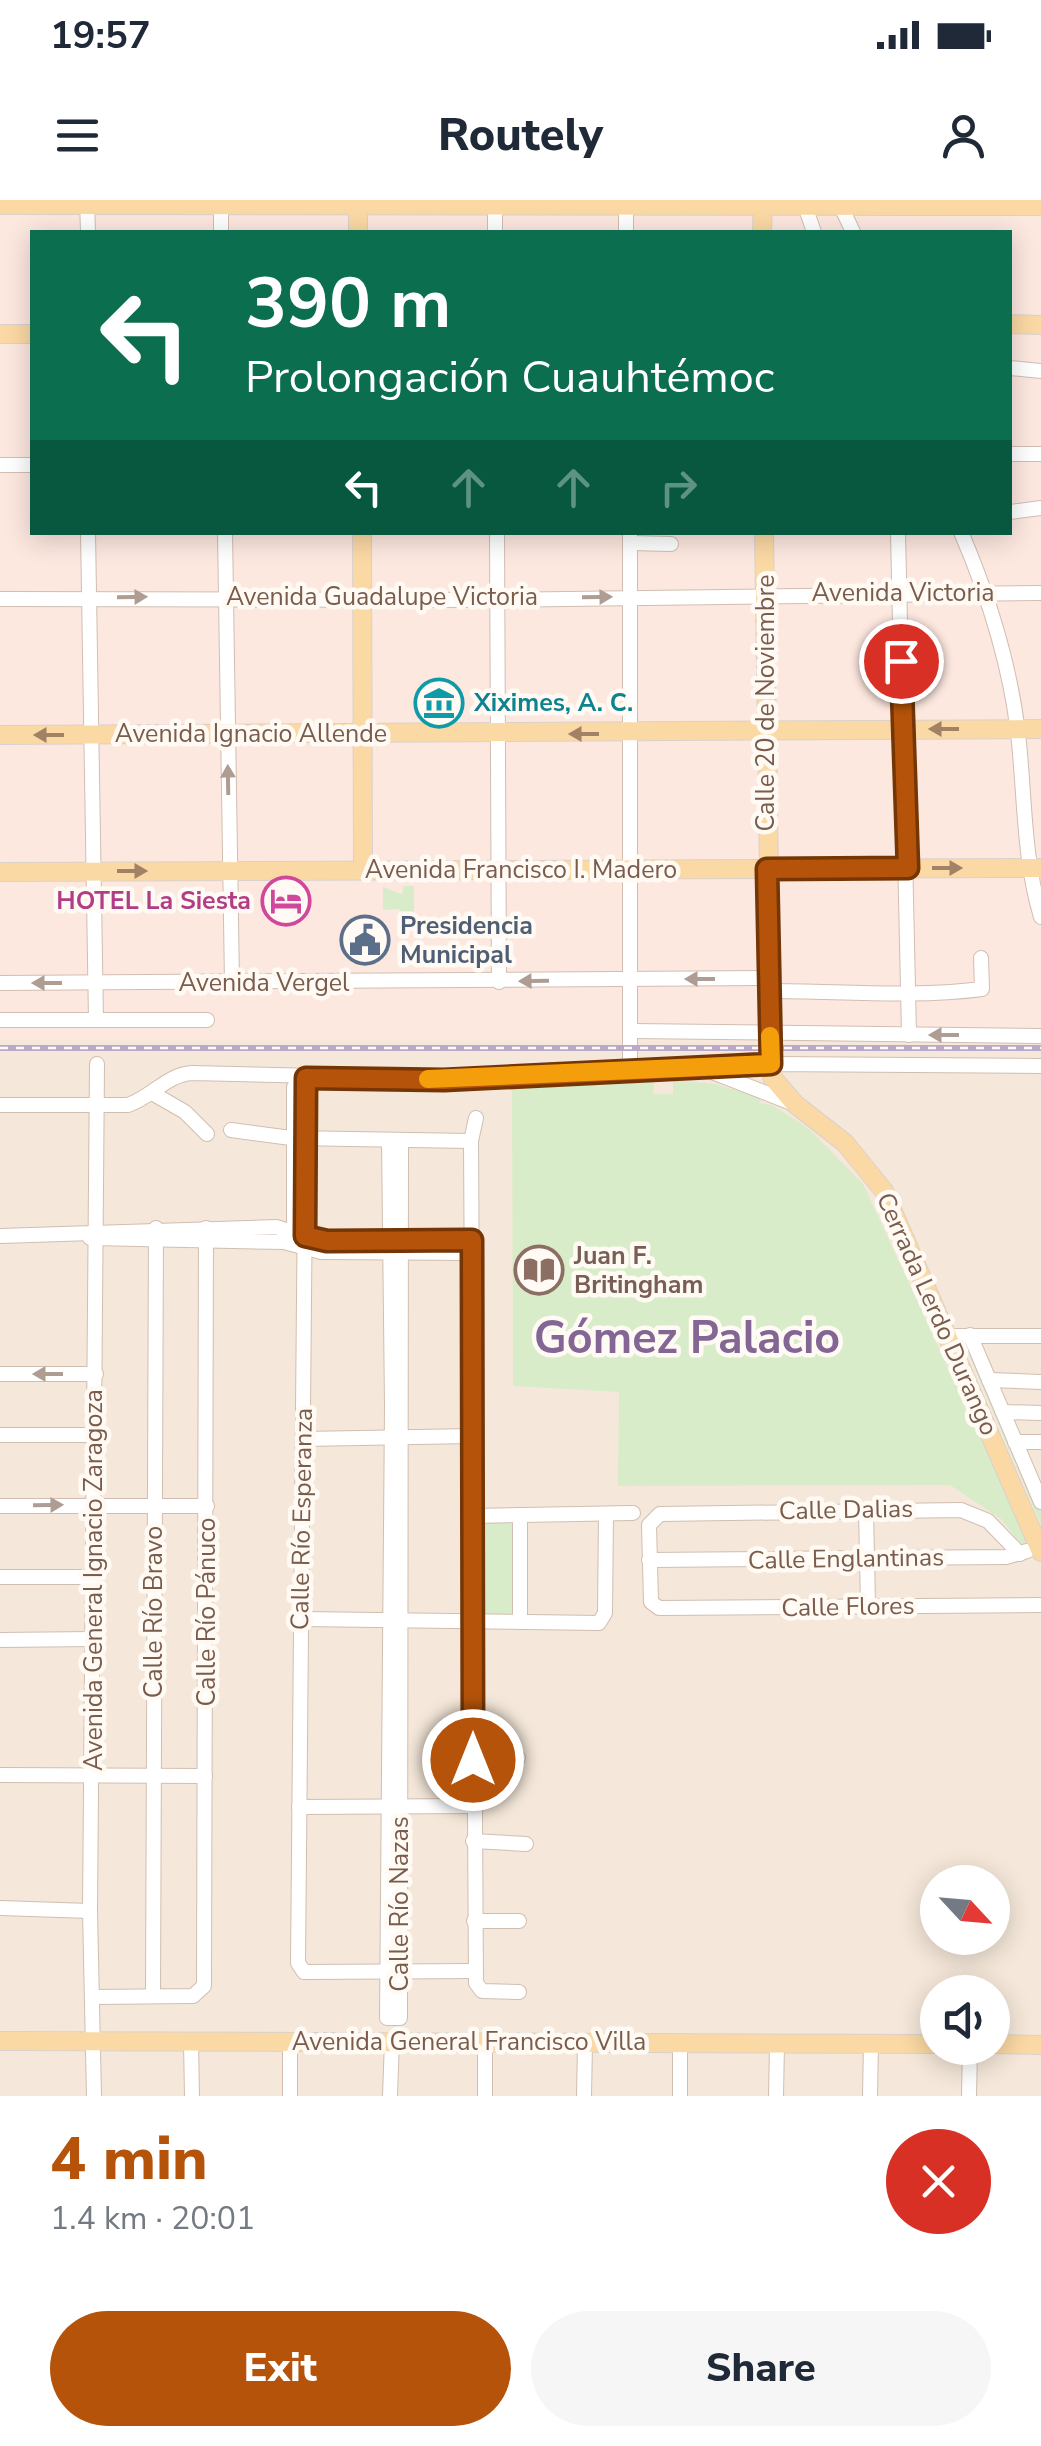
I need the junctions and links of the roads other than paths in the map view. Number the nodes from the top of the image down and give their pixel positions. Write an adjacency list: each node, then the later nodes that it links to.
1 (87, 203): 2 (main road); 8 (main road); 11 (street)
2 (221, 203): 3 (main road); 12 (street)
3 (358, 203): 4 (main road); 13 (main road)
4 (495, 203): 5 (main road); 14 (street)
5 (626, 203): 6 (main road); 15 (street)
6 (762, 203): 9 (main road); 16 (main road)
7 (839, 203): 9 (main road); 10 (main road); 18 (street)
8 (0, 205)
9 (805, 206): 17 (street)
10 (1041, 206)
11 (88, 230)
12 (221, 230)
13 (358, 230)
14 (496, 230)
15 (626, 230)
16 (762, 230)
17 (813, 230)
18 (853, 230)
19 (1012, 324): 20 (main road)
20 (1041, 324)
21 (0, 334): 22 (main road)
22 (30, 334)
23 (1012, 368): 24 (street)
24 (1041, 371)
25 (1012, 454): 26 (street)
26 (1041, 454)
27 (0, 465): 28 (street)
28 (30, 465)
29 (1041, 508): 30 (street)
30 (1012, 512)
31 (88, 535): 46 (street)
32 (225, 535): 44 (street)
33 (362, 535): 48 (main road)
34 (497, 535): 49 (street)
35 (764, 535): 43 (main road, Calle 20 de Noviembre)
36 (898, 535): 40 (street)
37 (962, 535): 41 (street)
38 (630, 538): 39 (street); 45 (street)
39 (671, 544)
40 (899, 593): 41 (street, Avenida Victoria); 43 (street, Avenida Victoria); 51 (street)
41 (987, 593): 42 (street, Avenida Victoria); 52 (street)
42 (1041, 593)
43 (765, 594): 45 (street, Avenida Guadalupe Victoria); 50 (main road, Calle 20 de Noviembre)
44 (226, 596): 46 (street, Avenida Guadalupe Victoria, one-way to 44); 48 (street, Avenida Guadalupe Victoria); 55 (street)
45 (631, 596): 49 (street, Avenida Guadalupe Victoria, one-way to 45); 59 (street)
46 (88, 598): 47 (street, Avenida Guadalupe Victoria); 58 (street)
47 (0, 599)
48 (364, 600): 49 (street, Avenida Guadalupe Victoria); 54 (main road)
49 (498, 600): 56 (street)
50 (765, 728): 51 (main road, Avenida Ignacio Allende); 59 (main road, Avenida Ignacio Allende); 62 (main road, Calle 20 de Noviembre)
51 (904, 729): 52 (main road, Avenida Ignacio Allende, one-way to 51); 60 (street)
52 (1018, 729): 53 (main road, Avenida Ignacio Allende); 61 (street)
53 (1041, 729)
54 (364, 733): 55 (main road, Avenida Ignacio Allende); 56 (main road, Avenida Ignacio Allende); 63 (main road)
55 (227, 734): 58 (main road, Avenida Ignacio Allende); 66 (street, one-way to 55)
56 (496, 734): 59 (main road, Avenida Ignacio Allende, one-way to 56); 64 (street)
57 (0, 735): 58 (main road, Avenida Ignacio Allende, one-way to 57)
58 (88, 735): 68 (street)
59 (630, 735): 65 (street)
60 (908, 868): 61 (main road, Avenida Francisco I. Madero, one-way to 61); 62 (main road, Avenida Francisco I. Madero); 77 (street)
61 (1035, 868): 69 (street)
62 (767, 869): 65 (main road, Avenida Francisco I. Madero); 76 (main road, Calle 20 de Noviembre)
63 (363, 870): 64 (main road, Avenida Francisco I. Madero); 66 (main road, Avenida Francisco I. Madero)
64 (498, 870): 65 (main road, Avenida Francisco I. Madero); 72 (street)
65 (632, 870): 71 (street)
66 (229, 871): 68 (main road, Avenida Francisco I. Madero, one-way to 66); 74 (street)
67 (0, 872): 68 (main road, Avenida Francisco I. Madero)
68 (90, 872): 75 (street)
69 (1041, 917)
70 (981, 958): 77 (street, Avenida Vergel)
71 (631, 979): 72 (street, Avenida Vergel, one-way to 72); 76 (street, Avenida Vergel, one-way to 71); 81 (street)
72 (499, 982): 74 (street, Avenida Vergel)
73 (0, 983): 75 (street, Avenida Vergel, one-way to 73)
74 (232, 983): 75 (street, Avenida Vergel)
75 (94, 984): 79 (street)
76 (769, 985): 77 (street, Avenida Vergel); 82 (main road, Calle 20 de Noviembre)
77 (908, 994): 83 (street)
78 (0, 1020): 79 (street)
79 (96, 1020): 80 (street)
80 (207, 1020)
81 (632, 1031): 82 (street); 89 (street)
82 (770, 1033): 83 (street); 86 (main road, Calle 20 de Noviembre)
83 (908, 1035): 84 (street, one-way to 83)
84 (1041, 1036)
85 (97, 1064): 94 (street, Avenida General Ignacio Zaragoza)
86 (771, 1064): 87 (street); 88 (street); 92 (main road, Calle 20 de Noviembre)
87 (692, 1066): 89 (street); 92 (street)
88 (1041, 1066)
89 (630, 1070): 90 (street)
90 (300, 1083): 91 (street); 98 (street, Calle Río Esperanza)
91 (152, 1093): 94 (street); 97 (street)
92 (795, 1104): 109 (main road, Cerrada Lerdo Durango)
93 (0, 1105): 94 (street)
94 (96, 1108): 102 (street, Avenida General Ignacio Zaragoza)
95 (476, 1118): 100 (street)
96 (231, 1130): 98 (street)
97 (207, 1134)
98 (297, 1138): 99 (street); 105 (street, Calle Río Esperanza)
99 (395, 1140): 100 (street); 106 (street, Calle Río Nazas)
100 (472, 1141): 107 (street)
101 (156, 1234): 102 (street); 103 (street); 126 (street, Calle Río Bravo)
102 (90, 1235): 104 (street); 112 (street, Avenida General Ignacio Zaragoza)
103 (206, 1235): 105 (street); 128 (street, Calle Río Pánuco)
104 (0, 1236)
105 (299, 1239): 106 (street); 121 (street, Calle Río Esperanza)
106 (397, 1247): 107 (street); 120 (street, Calle Río Nazas)
107 (472, 1247): 119 (street)
108 (970, 1335): 109 (street); 110 (street); 113 (street)
109 (949, 1336): 134 (main road, Cerrada Lerdo Durango)
110 (1041, 1336)
111 (0, 1374): 112 (street, one-way to 111)
112 (96, 1374): 118 (street, Avenida General Ignacio Zaragoza)
113 (989, 1380): 114 (street); 115 (street)
114 (1041, 1382)
115 (1003, 1412): 116 (street); 122 (street)
116 (1041, 1413)
117 (0, 1435): 118 (street)
118 (95, 1435): 125 (street, Avenida General Ignacio Zaragoza)
119 (472, 1436): 120 (street); 133 (street)
120 (397, 1437): 121 (street); 143 (street, Calle Río Nazas)
121 (303, 1439): 142 (street, Calle Río Esperanza)
122 (1015, 1442): 123 (street); 124 (street)
123 (1041, 1442)
124 (1041, 1502)
125 (95, 1504): 126 (street); 127 (street, one-way to 125); 138 (street, Avenida General Ignacio Zaragoza)
126 (154, 1505): 128 (street); 151 (street, Calle Río Bravo)
127 (0, 1506)
128 (208, 1506): 152 (street, Calle Río Pánuco)
129 (866, 1509): 135 (street, Calle Dalias); 136 (street, Calle Dalias); 137 (street)
130 (633, 1513): 131 (street)
131 (606, 1514): 132 (street); 145 (street)
132 (520, 1515): 133 (street); 145 (street)
133 (473, 1516): 144 (street)
134 (1040, 1548): 135 (street, Calle Englantinas)
135 (1020, 1554): 137 (street, Calle Englantinas)
136 (649, 1560): 137 (street, Calle Englantinas); 140 (street, Calle Flores)
137 (868, 1560): 140 (street)
138 (95, 1576): 139 (street); 146 (street, Avenida General Ignacio Zaragoza)
139 (0, 1577)
140 (868, 1606): 141 (street, Calle Flores)
141 (1041, 1606)
142 (301, 1619): 143 (street); 156 (street, Calle Río Esperanza)
143 (394, 1620): 144 (street); 154 (street, Calle Río Nazas)
144 (473, 1622): 145 (street); 149 (street)
145 (520, 1622)
146 (94, 1638): 147 (street); 153 (street, Avenida General Ignacio Zaragoza)
147 (0, 1640)
148 (518, 1758): 149 (street)
149 (473, 1760): 155 (street)
150 (0, 1776): 153 (street)
151 (154, 1776): 152 (street); 153 (street); 166 (street, Calle Río Bravo)
152 (205, 1776): 166 (street, Calle Río Pánuco)
153 (93, 1777): 160 (street, Avenida General Ignacio Zaragoza)
154 (394, 1805): 155 (street); 156 (street); 163 (street, Calle Río Nazas)
155 (473, 1806): 157 (street)
156 (299, 1807): 163 (street, Calle Río Esperanza)
157 (473, 1841): 158 (street); 162 (street)
158 (526, 1844)
159 (0, 1908): 160 (street)
160 (90, 1910): 167 (street, Avenida General Ignacio Zaragoza)
161 (519, 1920): 162 (street)
162 (474, 1922): 164 (street)
163 (394, 1970): 164 (street)
164 (476, 1971): 165 (street)
165 (520, 1992)
166 (154, 1995): 167 (street)
167 (92, 1997): 171 (street, Avenida General Ignacio Zaragoza)
168 (0, 2041): 171 (main road, Avenida General Francisco Villa)
169 (290, 2041): 170 (main road, Avenida General Francisco Villa); 172 (main road, Avenida General Francisco Villa); 184 (street)
170 (392, 2041): 173 (main road, Avenida General Francisco Villa); 185 (street)
171 (94, 2042): 172 (main road, Avenida General Francisco Villa); 182 (street, Avenida General Ignacio Zaragoza)
172 (191, 2042): 183 (street)
173 (485, 2042): 175 (main road, Avenida General Francisco Villa); 186 (street)
174 (778, 2042): 176 (main road, Avenida General Francisco Villa); 177 (main road, Avenida General Francisco Villa); 189 (street)
175 (585, 2043): 176 (main road, Avenida General Francisco Villa); 187 (street)
176 (680, 2043): 188 (street)
177 (871, 2044): 178 (main road, Avenida General Francisco Villa); 190 (street)
178 (920, 2044)
179 (1010, 2044): 180 (main road)
180 (1041, 2045)
181 (970, 2065): 191 (street)
182 (94, 2096)
183 (192, 2096)
184 (290, 2096)
185 (390, 2096)
186 (485, 2096)
187 (584, 2096)
188 (680, 2096)
189 (776, 2096)
190 (870, 2096)
191 (969, 2096)

